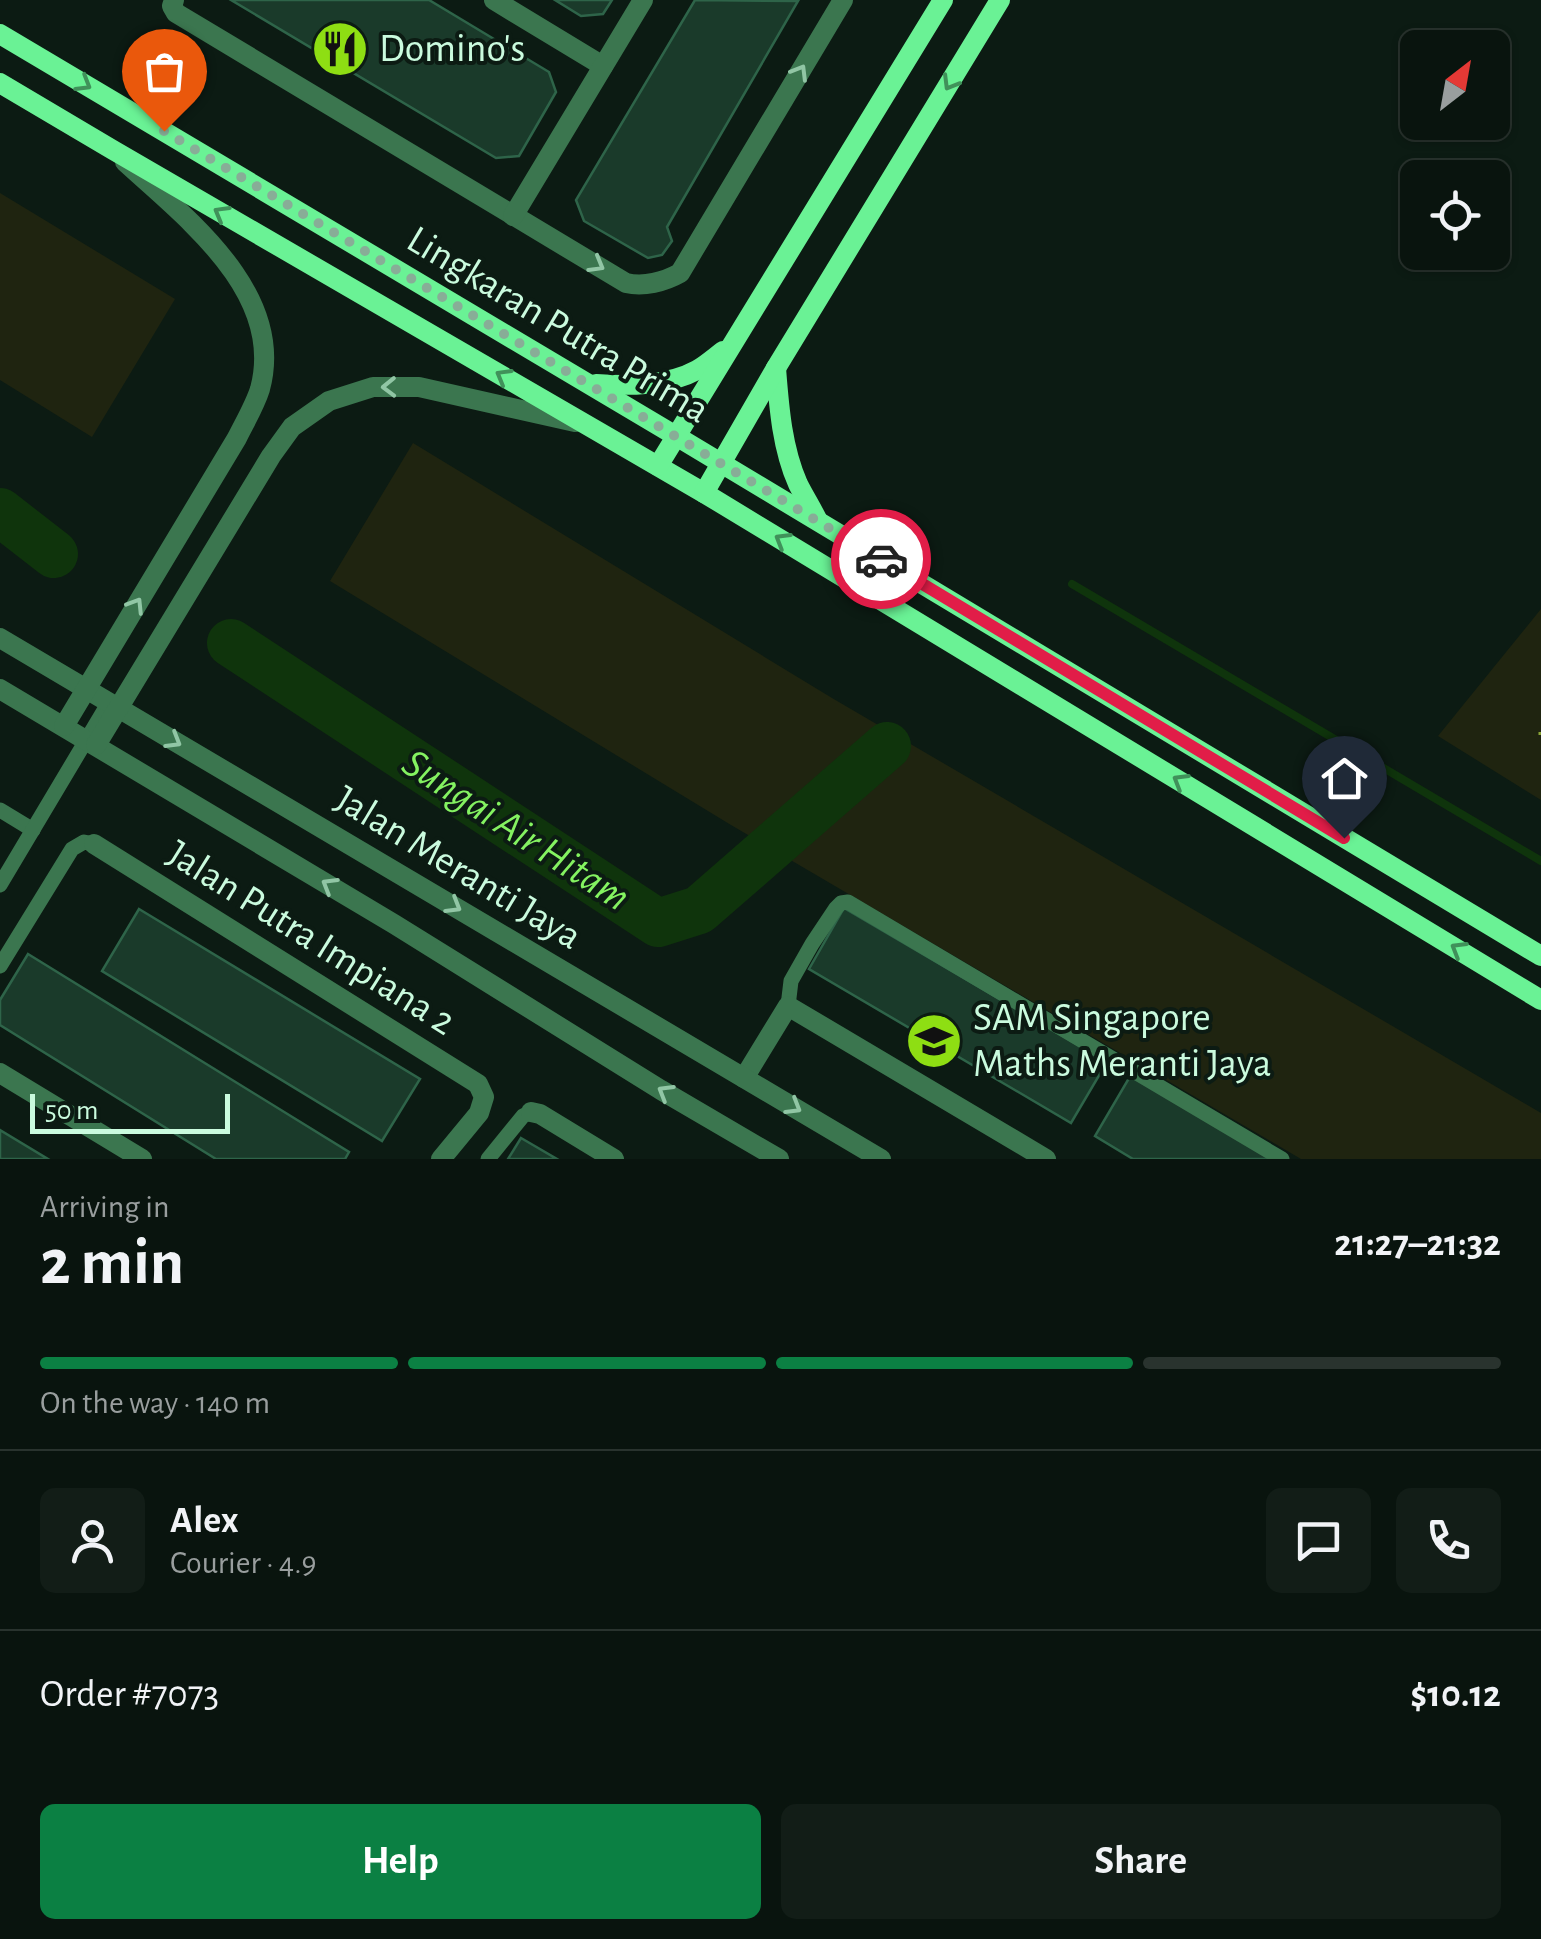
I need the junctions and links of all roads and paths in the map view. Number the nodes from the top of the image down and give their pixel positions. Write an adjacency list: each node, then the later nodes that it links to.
1 (174, 0): 11 (street)
2 (494, 0): 8 (street)
3 (642, 0): 8 (street)
4 (844, 0): 11 (street, one-way to 4)
5 (943, 0): 12 (main road)
6 (1000, 0): 13 (main road, one-way to 13)
7 (0, 34): 14 (main road, Lingkaran Putra Prima, one-way to 14)
8 (603, 66): 11 (street)
9 (0, 83): 10 (main road, Lingkaran Putra Prima)
10 (113, 150): 15 (main road, Lingkaran Putra Prima, one-way to 10); 22 (street, one-way to 10)
11 (513, 216)
12 (734, 343): 14 (main road); 16 (main road)
13 (776, 368): 17 (main road); 20 (main road)
14 (589, 384): 16 (main road, Lingkaran Putra Prima)
15 (587, 425): 18 (main road, Lingkaran Putra Prima); 24 (street, one-way to 24)
16 (676, 436): 17 (main road, Lingkaran Putra Prima); 18 (main road)
17 (721, 462): 19 (main road); 20 (main road, Lingkaran Putra Prima)
18 (658, 466): 19 (main road, Lingkaran Putra Prima)
19 (704, 492): 33 (main road, Lingkaran Putra Prima, one-way to 19)
20 (818, 521): 31 (main road, Lingkaran Putra Prima)
21 (0, 638): 22 (street, Jalan Meranti Jaya)
22 (86, 688): 24 (street, Jalan Meranti Jaya); 25 (street)
23 (0, 689): 25 (street, Jalan Meranti Jaya)
24 (114, 705): 26 (street); 36 (street, Jalan Meranti Jaya, one-way to 36)
25 (64, 726): 26 (street, Jalan Meranti Jaya)
26 (91, 742): 28 (lane); 42 (street, Jalan Meranti Jaya, one-way to 26)
27 (0, 810): 28 (lane)
28 (33, 830): 30 (lane)
29 (94, 844): 32 (lane); 39 (street, Jalan Putra Impiana 2)
30 (0, 885)
31 (1541, 956)
32 (0, 966)
33 (1541, 1000)
34 (788, 1006): 36 (street); 44 (street); 45 (lane)
35 (0, 1073): 38 (street)
36 (744, 1078): 43 (street, Jalan Meranti Jaya, one-way to 43)
37 (531, 1112): 40 (lane); 41 (street)
38 (142, 1159)
39 (441, 1159)
40 (488, 1159)
41 (614, 1159)
42 (779, 1159)
43 (881, 1159)
44 (1046, 1159)
45 (1282, 1159)

